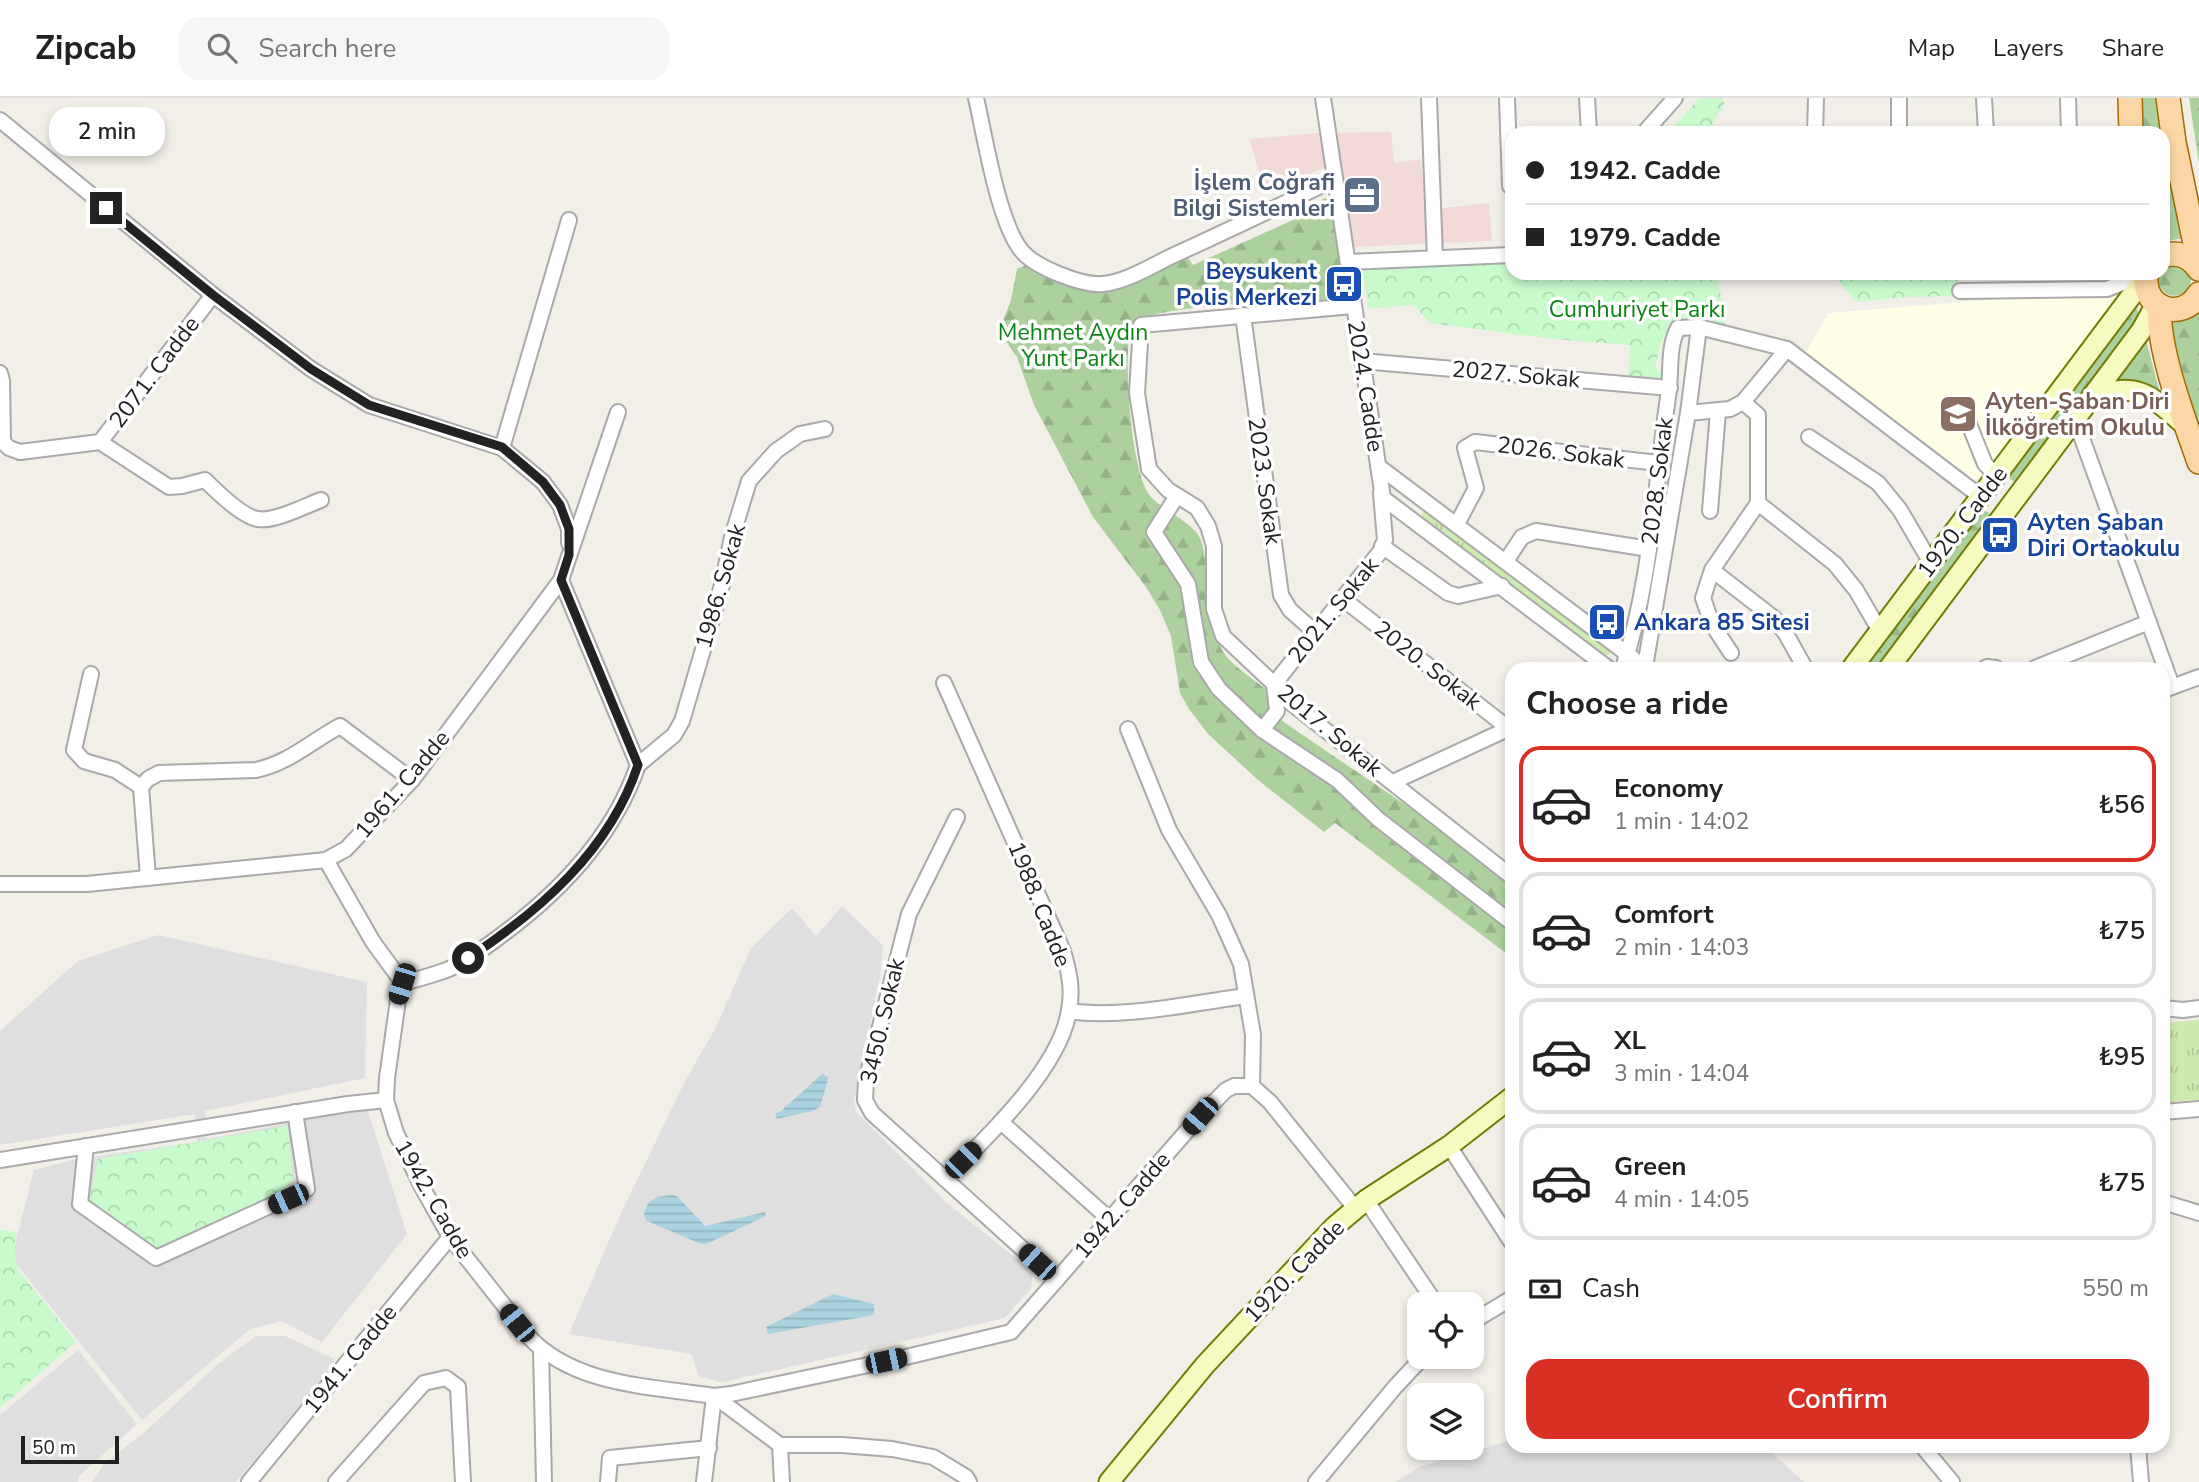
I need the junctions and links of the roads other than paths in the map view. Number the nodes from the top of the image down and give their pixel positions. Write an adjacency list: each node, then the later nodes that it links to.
1 (976, 98): 22 (street)
2 (1323, 98): 22 (street, 2024. Cadde)
3 (1429, 98): 26 (street)
4 (1507, 98): 14 (street)
5 (1587, 98): 15 (street)
6 (1675, 98): 16 (street)
7 (1816, 98): 17 (street)
8 (1899, 98): 18 (street)
9 (1984, 98): 19 (street)
10 (2068, 98): 20 (street)
11 (2130, 98): 21 (main road)
12 (2168, 98): 28 (main road)
13 (0, 120): 35 (street)
14 (1508, 126)
15 (1589, 126)
16 (1650, 126)
17 (1815, 126)
18 (1899, 126)
19 (1986, 126)
20 (2069, 126)
21 (2131, 126)
22 (1335, 179): 27 (street, 2024. Cadde)
23 (569, 220): 55 (street)
24 (2170, 254): 29 (main road)
25 (1505, 255): 26 (street)
26 (1435, 258): 27 (street)
27 (1348, 262): 37 (street, 2024. Cadde)
28 (2199, 263)
29 (2199, 269)
30 (2134, 280): 33 (street)
31 (2143, 280): 59 (main road, 1920. Cadde)
32 (2147, 280): 36 (main road)
33 (1960, 291)
34 (2199, 294): 36 (main road)
35 (213, 295): 54 (street, 2071. Cadde); 55 (street)
36 (2158, 305): 44 (main road, 1920. Cadde); 51 (main road)
37 (1353, 306): 38 (street, 2017. Sokak); 41 (street, 2024. Cadde)
38 (1243, 315): 62 (street, 2017. Sokak); 83 (street, 2023. Sokak)
39 (1699, 327): 40 (street); 43 (street, 2028. Sokak); 49 (street, 2028. Sokak)
40 (1787, 349): 45 (street); 63 (street)
41 (1362, 361): 43 (street, 2027. Sokak); 58 (street, 2024. Cadde)
42 (0, 373): 54 (street, 2071. Cadde)
43 (1670, 388): 57 (street, 2028. Sokak)
44 (2092, 396): 50 (main road, 1920. Cadde); 51 (main road)
45 (1744, 402): 47 (street, 2028. Sokak); 66 (street)
46 (1963, 409): 59 (street)
47 (1718, 411): 49 (street, 2028. Sokak); 67 (street)
48 (618, 412): 74 (street, 1961. Cadde)
49 (1688, 413): 89 (street, 2028. Sokak)
50 (2075, 419): 60 (main road, 1920. Cadde); 81 (street)
51 (2186, 426): 56 (main road)
52 (825, 429): 104 (street, 1986. Sokak)
53 (1809, 437): 76 (street)
54 (100, 442): 65 (street)
55 (502, 447): 74 (street)
56 (2199, 461)
57 (1658, 463): 71 (street, 2026. Sokak); 73 (street, 2028. Sokak)
58 (1378, 466): 61 (street, 2024. Cadde); 64 (street, 2024. Cadde)
59 (1997, 476): 60 (main road); 63 (main road, 1920. Cadde)
60 (2020, 492): 68 (main road, 1920. Cadde)
61 (1381, 493): 69 (street); 70 (street, 2021. Sokak)
62 (1177, 496): 98 (street, 2017. Sokak); 102 (street)
63 (1981, 497): 68 (main road); 76 (main road, 1920. Cadde)
64 (1422, 499): 69 (street); 71 (street, 2024. Cadde)
65 (321, 500)
66 (1758, 503): 77 (street); 82 (street)
67 (1710, 511)
68 (2004, 513): 92 (main road, 1920. Cadde)
69 (1408, 517): 70 (street); 79 (street)
70 (1383, 520): 72 (street, 2021. Sokak)
71 (1457, 524): 75 (street, 2024. Cadde)
72 (1382, 546): 79 (street); 80 (street, 2021. Sokak)
73 (1649, 549): 75 (street); 85 (street, 2028. Sokak)
74 (569, 555): 78 (street, 1961. Cadde)
75 (1506, 561): 85 (street, 2024. Cadde)
76 (1931, 563): 82 (main road, 1920. Cadde)
77 (1712, 570): 84 (street); 90 (street)
78 (561, 580): 104 (street); 105 (street, 1961. Cadde)
79 (1502, 586): 86 (street)
80 (1343, 599): 83 (street, 2021. Sokak); 100 (street, 2020. Sokak)
81 (2149, 622): 93 (street); 94 (street)
82 (1880, 631): 91 (main road, 1920. Cadde)
83 (1316, 633): 98 (street, 2021. Sokak)
84 (1731, 653)
85 (1628, 654): 87 (street, 2028. Sokak); 88 (street, 2024. Cadde)
86 (1600, 662)
87 (1625, 662)
88 (1638, 662)
89 (1646, 662)
90 (1802, 662)
91 (1857, 662)
92 (1893, 662)
93 (2050, 662)
94 (2160, 662)
95 (91, 674): 107 (street)
96 (2199, 677): 99 (street)
97 (944, 683): 118 (street, 1988. Cadde)
98 (1274, 684): 102 (street); 106 (street, 2017. Sokak)
99 (2170, 687)
100 (1505, 723)
101 (1128, 729): 115 (street)
102 (1262, 730): 113 (street)
103 (1505, 731): 106 (street)
104 (638, 765): 114 (street)
105 (412, 780): 107 (street); 109 (street, 1961. Cadde)
106 (1393, 782): 110 (street, 2017. Sokak)
107 (141, 787): 111 (street)
108 (957, 817): 129 (street, 3450. Sokak)
109 (326, 860): 111 (street, 1961. Cadde); 114 (street)
110 (1505, 871)
111 (148, 878): 112 (street, 1961. Cadde)
112 (0, 884)
113 (1505, 918)
114 (402, 984): 120 (street, 1942. Cadde)
115 (1246, 996): 118 (street); 119 (street)
116 (2170, 1008): 117 (street)
117 (2199, 1008)
118 (1069, 1011): 125 (street, 1988. Cadde)
119 (1252, 1086): 130 (street); 133 (street, 1942. Cadde)
120 (386, 1100): 124 (street); 135 (street, 1942. Cadde)
121 (1505, 1102): 127 (main road, 1920. Cadde)
122 (2199, 1109): 123 (street)
123 (2170, 1111)
124 (295, 1112): 126 (street); 126 (street)
125 (1001, 1122): 129 (street, 1988. Cadde); 133 (street)
126 (86, 1146): 128 (street)
127 (1449, 1146): 130 (main road, 1920. Cadde); 134 (street)
128 (0, 1160)
129 (945, 1179): 136 (street, 3450. Sokak)
130 (1360, 1204): 137 (street); 155 (main road, 1920. Cadde)
131 (2170, 1204): 132 (street)
132 (2199, 1213)
133 (1108, 1218): 136 (street, 1942. Cadde)
134 (1505, 1232)
135 (450, 1237): 140 (street, 1942. Cadde); 147 (street, 1941. Cadde)
136 (1057, 1280): 142 (street, 1942. Cadde)
137 (1427, 1292)
138 (1505, 1302): 139 (street)
139 (1484, 1315)
140 (541, 1350): 142 (street, 1942. Cadde); 150 (street)
141 (1412, 1369): 156 (street)
142 (714, 1396): 143 (street); 144 (street)
143 (780, 1445): 153 (street); 154 (street)
144 (709, 1448): 151 (street); 152 (street)
145 (1928, 1453): 157 (street)
146 (2139, 1453): 158 (street)
147 (249, 1482)
148 (336, 1482): 149 (street)
149 (463, 1482)
150 (544, 1482)
151 (608, 1482)
152 (704, 1482)
153 (782, 1482)
154 (969, 1482)
155 (1109, 1482)
156 (1316, 1482)
157 (1952, 1482)
158 (2141, 1482)

